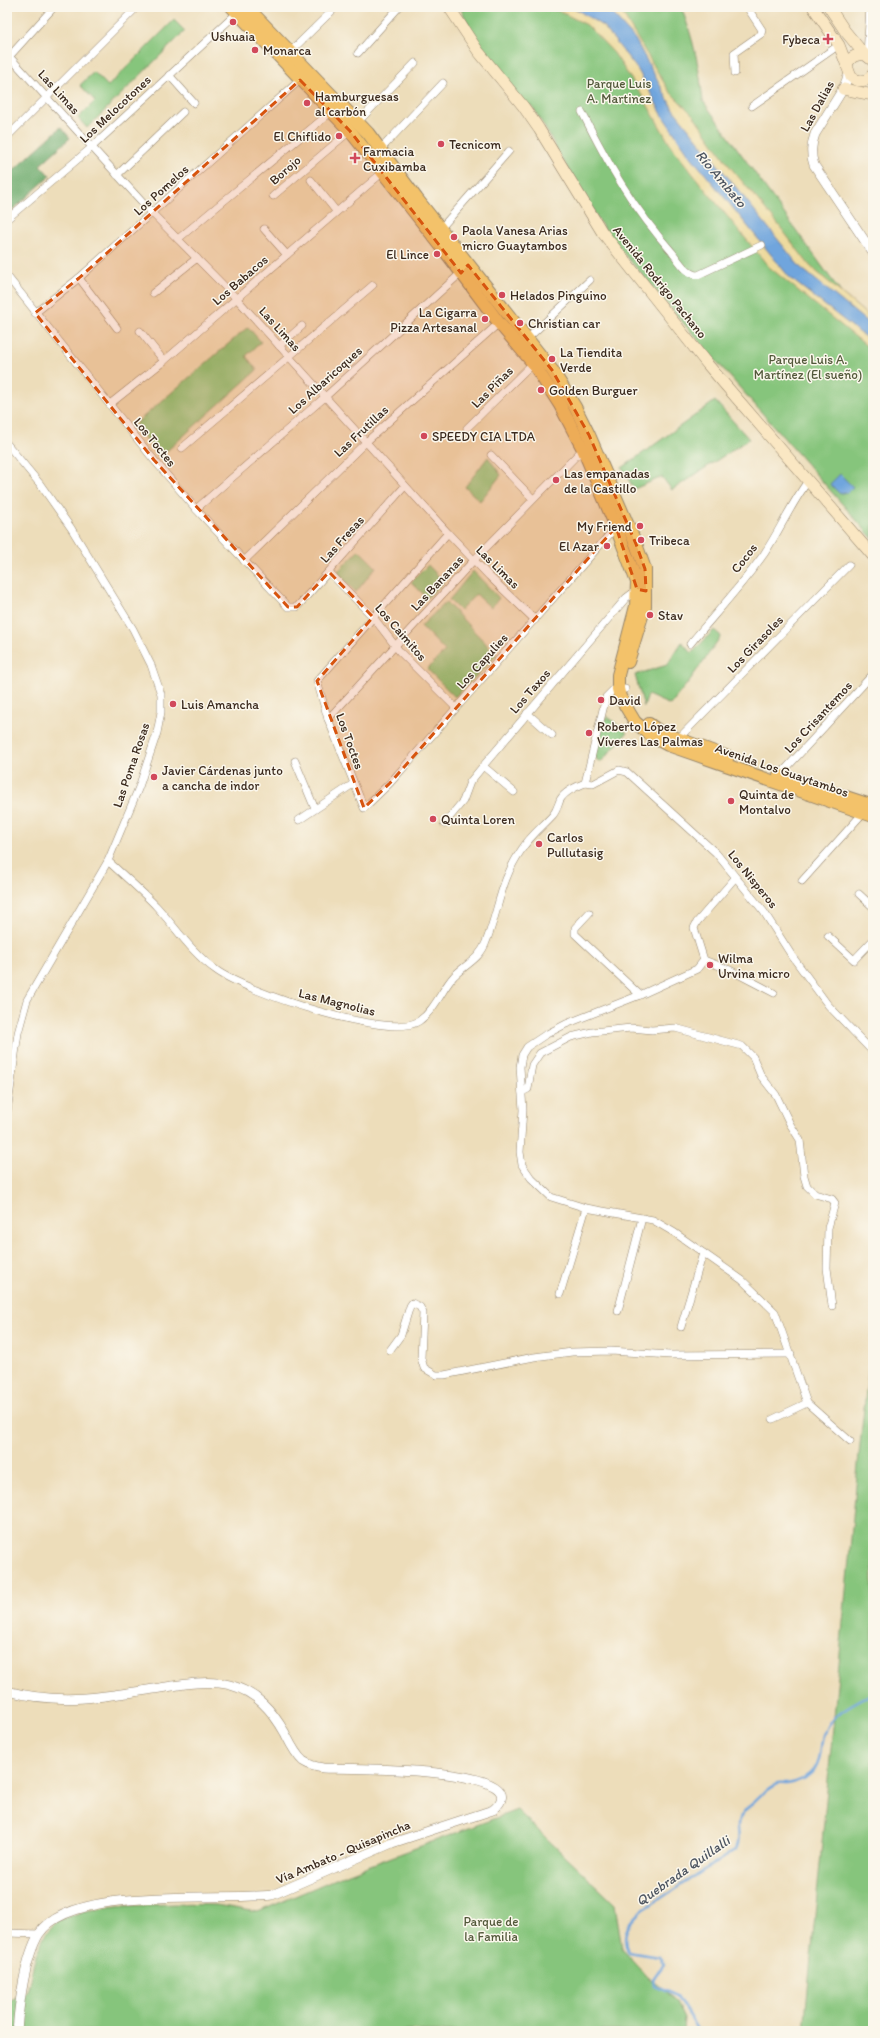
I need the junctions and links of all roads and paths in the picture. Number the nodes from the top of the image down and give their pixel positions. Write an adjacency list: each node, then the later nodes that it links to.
1 (54, 7): 14 (street)
2 (137, 7): 26 (street)
3 (336, 7): 12 (street)
4 (399, 7): 13 (street)
5 (449, 7): 76 (main road, Avenida Rodrigo Pachano)
6 (747, 7): 18 (street)
7 (813, 7): 11 (main road)
8 (828, 7): 15 (main road)
9 (871, 7): 15 (street)
10 (239, 9): 12 (main road); 19 (street, Los Melocotones); 21 (main road)
11 (839, 44): 17 (main road); 28 (street)
12 (290, 52): 32 (main road)
13 (358, 53)
14 (8, 56): 26 (street, Las Limas)
15 (868, 57): 17 (main road)
16 (415, 63): 32 (street, Borojo)
17 (848, 70): 22 (main road); 24 (street, Las Dalias)
18 (735, 73)
19 (169, 75): 27 (street); 34 (street, Los Melocotones)
20 (872, 78): 22 (main road)
21 (300, 80): 30 (main road); 42 (street, Los Pomelos)
22 (859, 81): 25 (main road)
23 (443, 83): 35 (street)
24 (843, 89): 25 (main road); 48 (street, Las Dalias)
25 (873, 95)
26 (47, 97): 33 (street); 34 (street, Las Limas)
27 (194, 103)
28 (752, 106)
29 (183, 112): 38 (street)
30 (331, 112): 32 (main road); 46 (street)
31 (582, 112): 47 (street)
32 (354, 126): 35 (main road); 37 (main road); 40 (street, Borojo)
33 (7, 137)
34 (91, 148): 38 (street, Las Limas); 43 (street, Los Melocotones)
35 (380, 150): 44 (main road)
36 (509, 151): 44 (street)
37 (383, 172): 41 (street, Los Babacos); 51 (main road)
38 (117, 175): 42 (street, Las Limas)
39 (311, 180): 41 (street)
40 (273, 196)
41 (336, 212): 49 (street, Los Babacos)
42 (153, 214): 46 (street, Las Limas); 53 (street, Los Pomelos)
43 (7, 219)
44 (441, 228): 51 (main road)
45 (264, 229): 49 (street)
46 (178, 239): 50 (street, Las Limas)
47 (762, 245)
48 (873, 253)
49 (287, 255): 57 (street, Los Babacos)
50 (197, 258): 56 (street); 57 (street, Las Limas)
51 (465, 269): 59 (main road); 63 (main road); 68 (street, Los Albaricoques)
52 (7, 276): 58 (street, Los Toctes)
53 (80, 278): 58 (street, Los Pomelos); 61 (street)
54 (590, 280): 63 (street)
55 (373, 285): 65 (street)
56 (153, 293)
57 (236, 299): 64 (street, Las Limas); 66 (street, Los Babacos)
58 (35, 313): 69 (street, Los Toctes)
59 (499, 323): 67 (main road); 71 (street, Las Frutillas)
60 (302, 326): 64 (street)
61 (117, 328)
62 (140, 331): 66 (street)
63 (527, 339): 87 (main road)
64 (279, 346): 65 (street, Las Limas)
65 (288, 356): 68 (street, Las Limas); 73 (street)
66 (164, 361): 69 (street, Los Babacos)
67 (533, 363): 70 (street, Las Piñas); 74 (main road)
68 (325, 397): 71 (street, Las Limas); 79 (street, Los Albaricoques)
69 (110, 404): 79 (street, Los Toctes)
70 (467, 428)
71 (366, 442): 77 (street, Las Limas); 84 (street, Las Frutillas)
72 (7, 444): 113 (street, Las Poma Rosas)
73 (182, 448)
74 (583, 449): 78 (street, Las Bananas); 80 (main road)
75 (491, 455): 78 (street)
76 (808, 481): 82 (main road, Avenida Rodrigo Pachano); 91 (street, Cocos)
77 (405, 486): 81 (street, Las Limas); 86 (street, Las Fresas)
78 (533, 499): 83 (street, Las Bananas)
79 (196, 509): 84 (street, Los Toctes)
80 (616, 527): 87 (main road); 90 (street, Los Capulies)
81 (448, 533): 83 (street, Las Limas); 89 (street)
82 (873, 556)
83 (474, 560): 90 (street, Las Limas); 92 (street, Las Bananas)
84 (244, 561): 88 (street, Los Toctes)
85 (849, 565): 100 (street, Los Girasoles)
86 (329, 572): 88 (street, Las Fresas); 89 (street, Los Caimitos)
87 (642, 590): 94 (main road); 96 (street, Los Taxos)
88 (297, 607)
89 (373, 617): 92 (street, Los Caimitos); 97 (street, Los Toctes)
90 (535, 620): 95 (street, Los Capulies)
91 (690, 644)
92 (395, 646): 95 (street, Los Caimitos); 97 (street, Las Bananas)
93 (873, 674): 103 (street, Los Crisantemos)
94 (621, 689): 98 (main road, Avenida Los Guaytambos); 104 (street)
95 (456, 708): 108 (street, Los Capulies)
96 (527, 713): 99 (street); 102 (street, Los Taxos)
97 (328, 719): 105 (street, Los Toctes)
98 (638, 719): 100 (main road, Avenida Los Guaytambos); 103 (main road, Avenida Los Guaytambos)
99 (552, 735)
100 (678, 739): 103 (main road, Avenida Los Guaytambos)
101 (295, 761): 109 (street)
102 (483, 766): 106 (street); 112 (street, Los Taxos)
103 (773, 776): 107 (main road, Avenida Los Guaytambos); 110 (main road, Avenida Los Guaytambos)
104 (585, 783): 113 (street, Las Magnolias); 114 (street, Los Nisperos)
105 (353, 784): 108 (street, Los Toctes); 109 (street)
106 (514, 792)
107 (873, 806)
108 (364, 808)
109 (315, 809): 111 (street)
110 (868, 815): 115 (street)
111 (299, 820)
112 (444, 824)
113 (108, 861): 126 (street, Las Poma Rosas)
114 (735, 878): 121 (street); 124 (street, Los Nisperos)
115 (802, 880)
116 (859, 894): 117 (street)
117 (873, 908)
118 (589, 913): 123 (street)
119 (828, 936): 120 (street)
120 (873, 940)
121 (704, 960): 122 (street); 123 (street)
122 (774, 993)
123 (640, 995): 125 (street)
124 (873, 1052)
125 (522, 1092): 127 (street); 131 (street)
126 (7, 1112)
127 (586, 1208): 128 (street); 130 (street)
128 (642, 1218): 129 (street); 132 (street)
129 (703, 1253): 133 (street); 135 (street)
130 (560, 1294)
131 (832, 1306)
132 (618, 1311)
133 (681, 1327)
134 (390, 1350): 135 (street)
135 (791, 1354): 136 (street)
136 (807, 1403): 137 (street); 138 (street)
137 (773, 1419)
138 (850, 1441)
139 (7, 1691): 141 (street, Vía Ambato - Quisapincha)
140 (7, 1933): 141 (street)
141 (39, 1934): 142 (street, Vía Ambato - Quisapincha)
142 (17, 2031)

